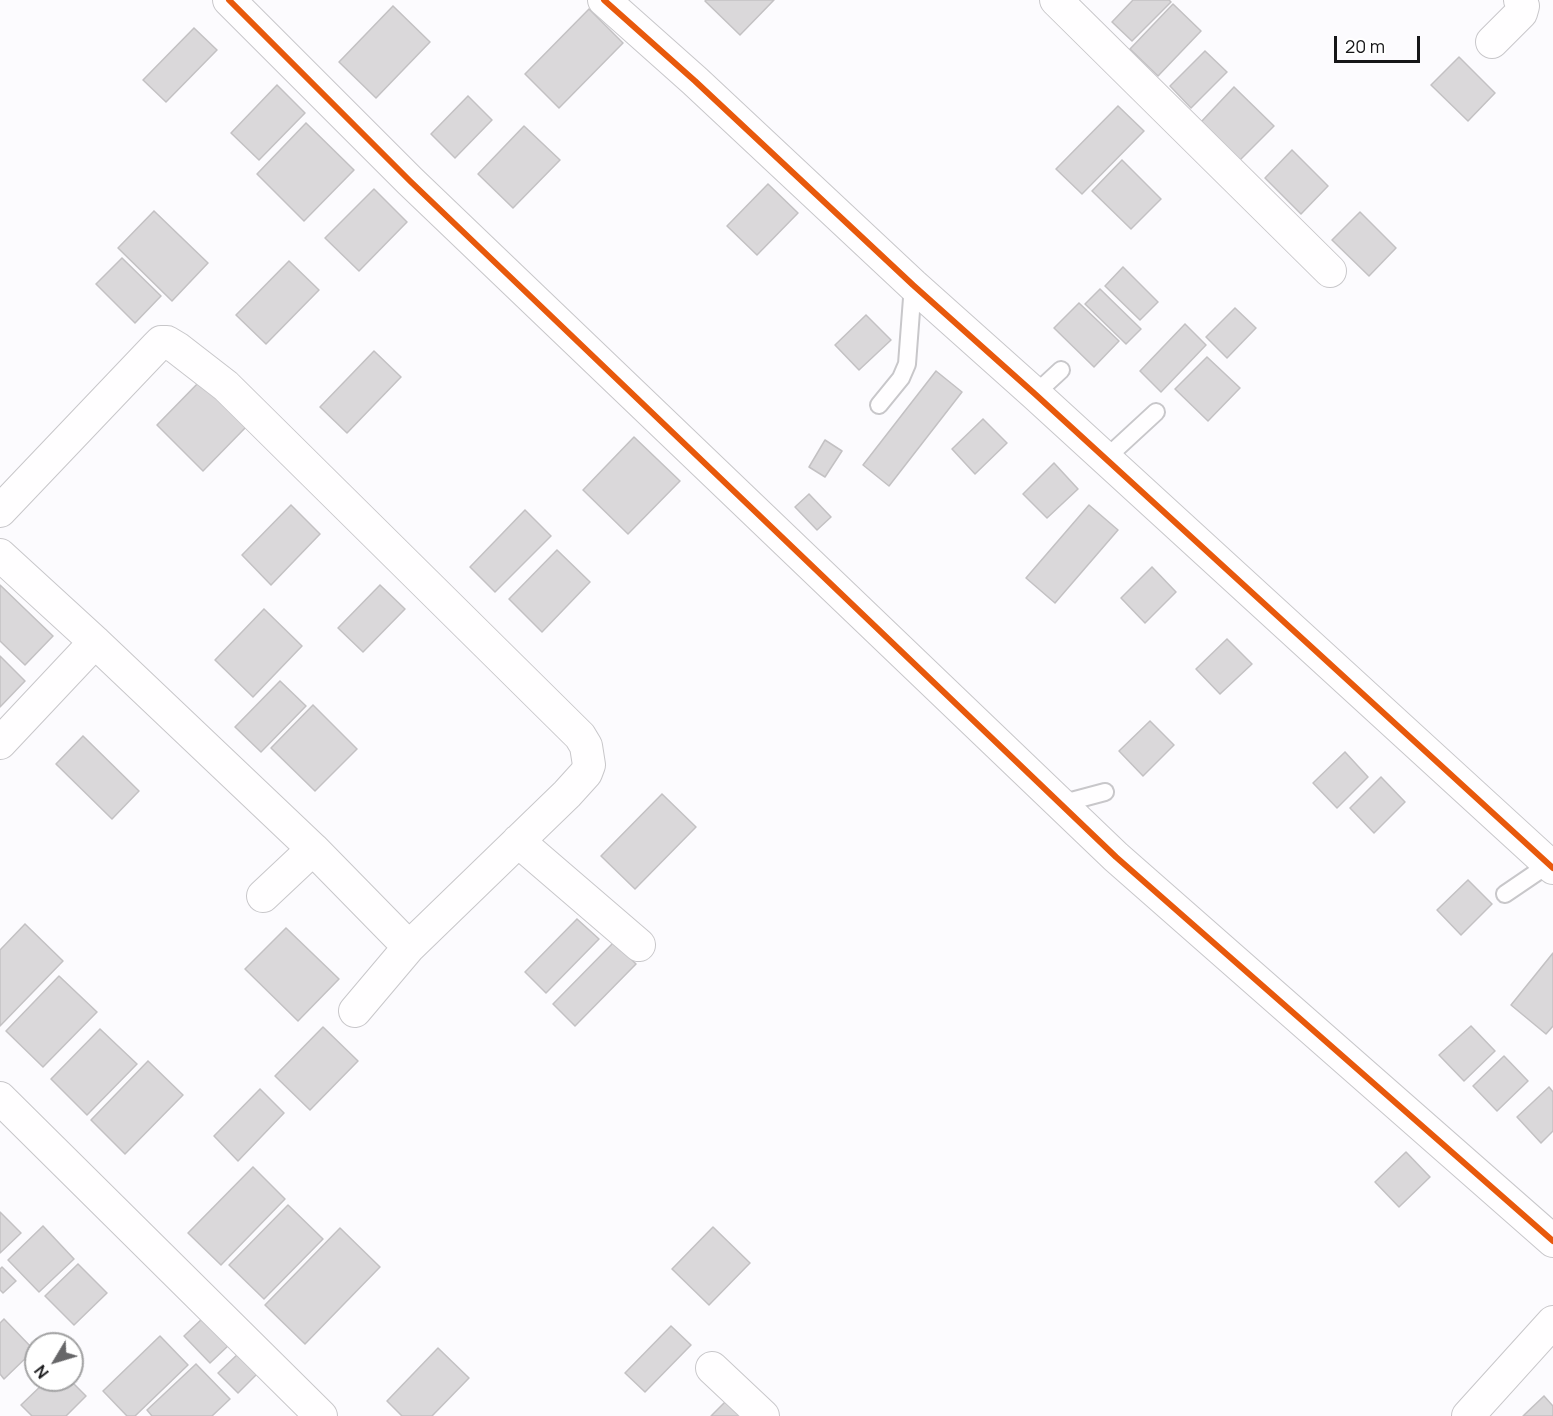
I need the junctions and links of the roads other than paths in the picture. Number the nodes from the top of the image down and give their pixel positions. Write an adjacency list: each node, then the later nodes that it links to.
1 (228, 0): 18 (street)
2 (604, 0): 7 (street)
3 (1056, 0): 6 (street)
4 (1520, 0): 5 (street)
5 (1492, 42)
6 (1330, 271)
7 (913, 285): 9 (street); 10 (lane)
8 (1061, 370): 9 (lane)
9 (1035, 394): 12 (street)
10 (879, 405)
11 (1156, 411): 12 (lane)
12 (1105, 459): 21 (street)
13 (0, 511): 19 (street)
14 (0, 555): 15 (street)
15 (95, 642): 16 (street); 20 (street)
16 (0, 743)
17 (1105, 792): 18 (lane)
18 (1060, 804): 28 (street)
19 (518, 841): 24 (street); 25 (street)
20 (313, 849): 23 (street); 25 (street)
21 (1551, 866): 22 (lane)
22 (1505, 894)
23 (263, 897)
24 (639, 945)
25 (409, 947): 26 (street)
26 (355, 1011)
27 (0, 1098): 31 (street)
28 (1553, 1241)
29 (1553, 1322): 33 (street)
30 (712, 1368): 32 (street)
31 (321, 1416)
32 (763, 1416)
33 (1468, 1416)

